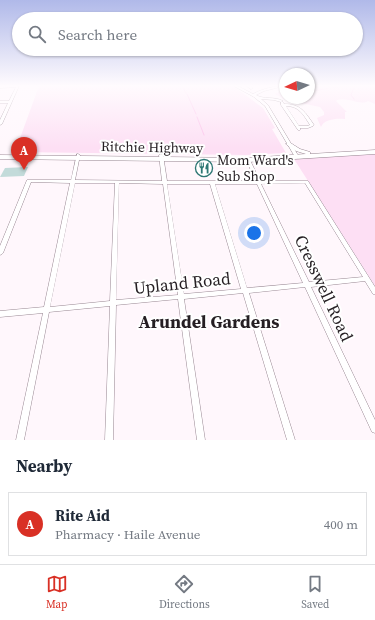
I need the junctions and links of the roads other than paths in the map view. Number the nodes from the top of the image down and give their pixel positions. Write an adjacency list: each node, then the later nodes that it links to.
1 (9, 107): 5 (street)
2 (266, 107): 6 (street)
3 (284, 107): 4 (street)
4 (298, 107)
5 (1, 121)
6 (289, 144): 9 (main road); 12 (street)
7 (375, 148): 9 (main road, Ritchie Highway)
8 (375, 152): 12 (main road, Ritchie Highway)
9 (308, 153): 12 (main road, Ritchie Highway)
10 (0, 154): 11 (main road, Ritchie Highway)
11 (77, 156): 13 (main road, Ritchie Highway); 14 (main road, Ritchie Highway); 16 (street)
12 (296, 156): 14 (main road, Ritchie Highway); 15 (main road, Ritchie Highway)
13 (0, 157)
14 (162, 157): 15 (main road, Ritchie Highway); 18 (street)
15 (248, 160): 19 (street, Cresswell Road)
16 (72, 182): 17 (street); 21 (street); 28 (street)
17 (117, 182): 18 (street); 27 (street)
18 (165, 182): 20 (street); 26 (street)
19 (259, 182): 20 (street); 22 (street); 23 (street, Cresswell Road)
20 (212, 183): 24 (street)
21 (0, 253)
22 (367, 279): 23 (street, Upland Road); 25 (street)
23 (307, 286): 24 (street, Upland Road); 30 (street, Cresswell Road)
24 (245, 291): 26 (street, Upland Road); 34 (street)
25 (375, 292)
26 (181, 297): 27 (street, Upland Road); 33 (street)
27 (113, 304): 28 (street, Upland Road); 32 (street)
28 (46, 311): 29 (street, Upland Road); 31 (street)
29 (0, 314)
30 (375, 429)
31 (20, 440)
32 (109, 440)
33 (200, 440)
34 (291, 440)

